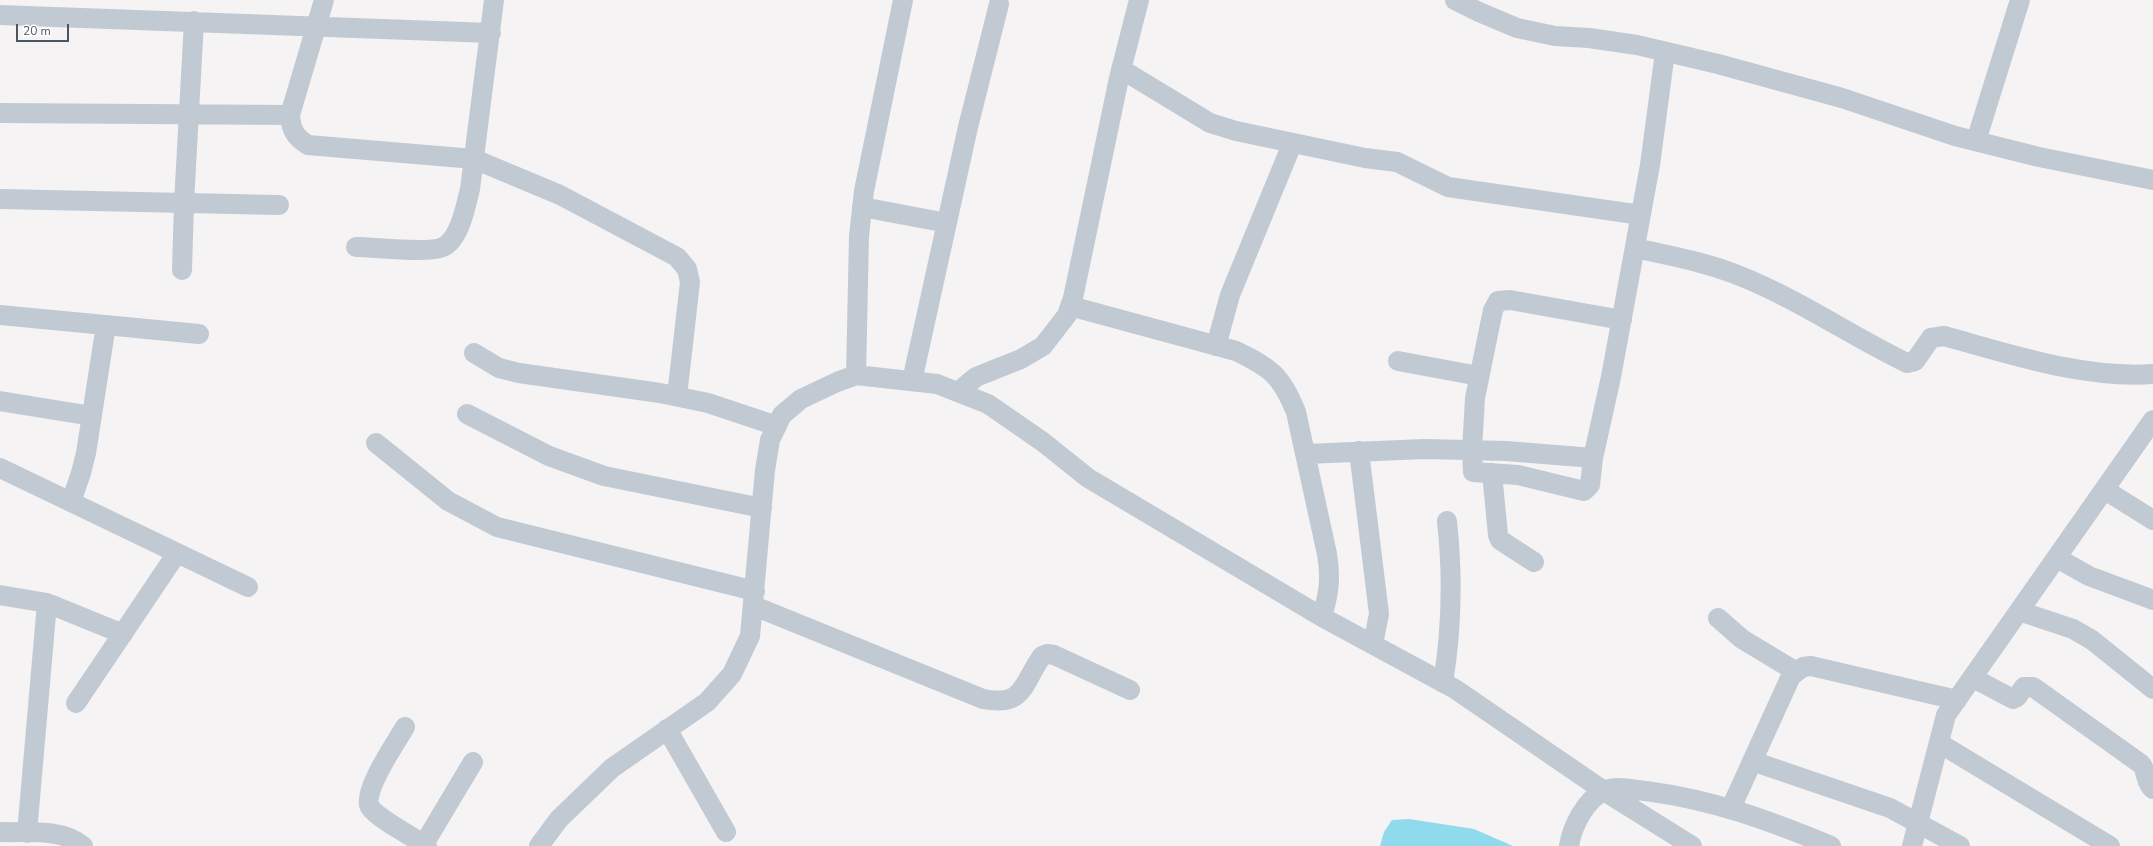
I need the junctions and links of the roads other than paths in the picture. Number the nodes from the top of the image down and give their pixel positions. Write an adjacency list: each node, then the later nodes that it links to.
1 (324, 0): 10 (street)
2 (494, 0): 11 (street)
3 (903, 0): 24 (street)
4 (1139, 0): 13 (street)
5 (1455, 0): 12 (street)
6 (2020, 0): 17 (street)
7 (999, 4): 26 (street)
8 (0, 15): 9 (street)
9 (194, 21): 10 (street); 15 (street)
10 (316, 25): 11 (street); 16 (street)
11 (490, 33): 19 (street)
12 (1665, 52): 17 (street); 25 (street)
13 (1121, 69): 18 (street); 30 (street)
14 (0, 113): 15 (street)
15 (188, 115): 16 (street); 22 (street)
16 (290, 115): 19 (street)
17 (1976, 141): 20 (street)
18 (1292, 144): 25 (street); 35 (street)
19 (474, 159): 27 (street); 43 (street)
20 (2153, 180)
21 (0, 199): 22 (street)
22 (184, 203): 23 (street); 29 (street)
23 (279, 205)
24 (862, 207): 26 (street); 39 (street)
25 (1641, 214): 28 (street)
26 (947, 223): 41 (street)
27 (356, 247)
28 (1635, 248): 32 (street); 38 (street)
29 (182, 270)
30 (1070, 306): 35 (street); 42 (street)
31 (0, 315): 33 (street)
32 (1622, 320): 40 (street); 53 (street)
33 (106, 325): 34 (street); 46 (street)
34 (199, 334)
35 (1216, 346): 52 (street)
36 (474, 353): 43 (street)
37 (1398, 361): 40 (street)
38 (2153, 374)
39 (856, 376): 41 (street); 48 (street)
40 (1478, 376): 50 (street)
41 (912, 381): 42 (street)
42 (958, 392): 70 (street)
43 (678, 396): 48 (street)
44 (0, 401): 46 (street)
45 (467, 414): 58 (street)
46 (92, 416): 57 (street)
47 (2153, 420): 56 (street)
48 (777, 426): 58 (street)
49 (376, 443): 66 (street)
50 (1472, 450): 51 (street); 53 (street); 55 (street)
51 (1359, 451): 52 (street); 73 (street)
52 (1306, 454): 70 (street)
53 (1593, 458): 55 (street)
54 (0, 468): 57 (street)
55 (1492, 473): 63 (street)
56 (2105, 490): 59 (street); 62 (street)
57 (71, 502): 61 (street)
58 (762, 508): 66 (street)
59 (2153, 520)
60 (1447, 521): 76 (street)
61 (177, 553): 64 (street); 72 (street)
62 (2057, 558): 67 (street); 69 (street)
63 (1534, 562)
64 (248, 587)
65 (0, 594): 68 (street)
66 (754, 598): 78 (street); 82 (street)
67 (2153, 600)
68 (48, 603): 72 (street); 92 (street)
69 (2019, 611): 75 (street); 77 (street)
70 (1322, 617): 73 (street)
71 (1718, 618): 74 (street)
72 (123, 634): 80 (street)
73 (1373, 644): 76 (street)
74 (1795, 671): 79 (street); 84 (street)
75 (1973, 678): 79 (street); 86 (street)
76 (1443, 683): 87 (street)
77 (2153, 689)
78 (1130, 690)
79 (1957, 700): 83 (street)
80 (76, 703)
81 (405, 727): 93 (street)
82 (667, 729): 91 (street); 95 (street)
83 (1939, 743): 89 (street); 101 (street)
84 (1752, 761): 88 (street); 89 (street)
85 (473, 762): 93 (street)
86 (2153, 789)
87 (1604, 791): 88 (street); 96 (street); 97 (street)
88 (1730, 808): 98 (street)
89 (1919, 822): 99 (street); 100 (street)
90 (0, 832): 92 (street)
91 (726, 832)
92 (27, 833): 94 (street)
93 (425, 845)
94 (83, 846)
95 (540, 846)
96 (1569, 846)
97 (1692, 846)
98 (1831, 846)
99 (1912, 846)
100 (1960, 846)
101 (2110, 846)

